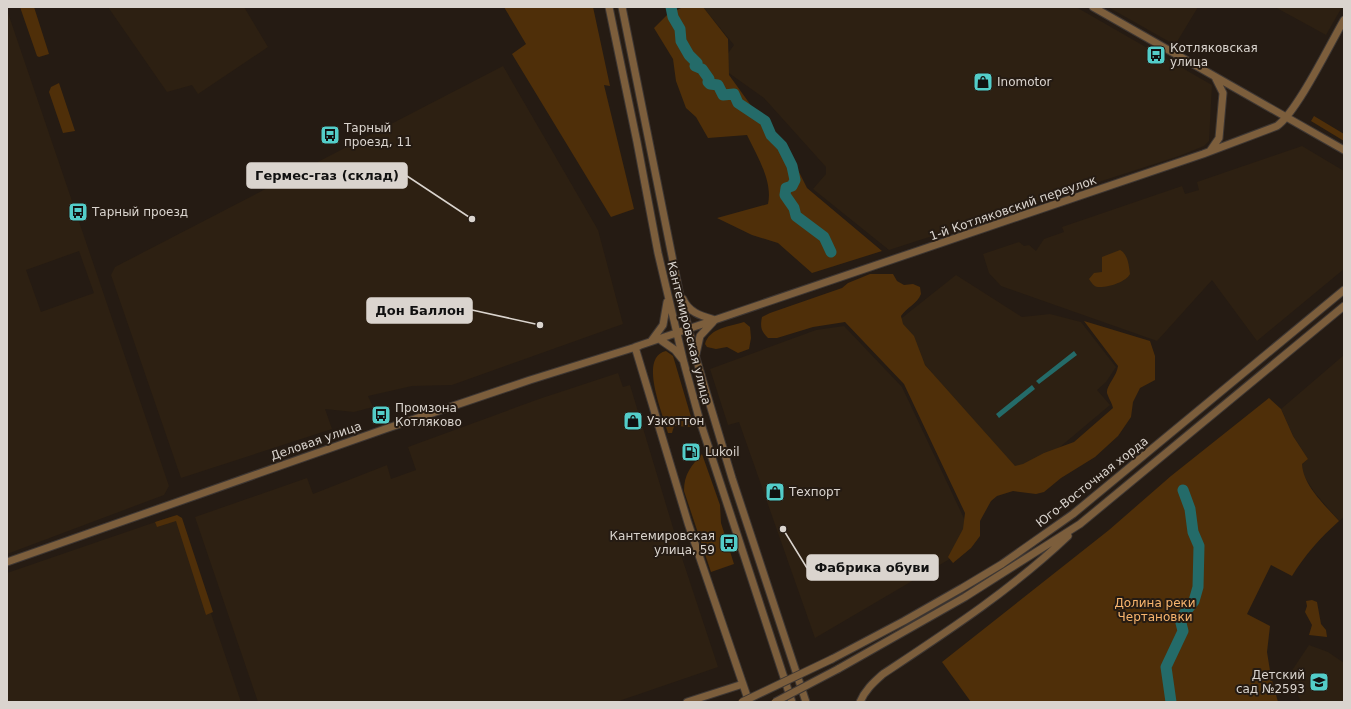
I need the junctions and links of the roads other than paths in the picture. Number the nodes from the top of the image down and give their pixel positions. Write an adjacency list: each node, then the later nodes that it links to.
1 (609, 7): 11 (main road, Кантемировская улица)
2 (622, 7): 10 (main road, Кантемировская улица)
3 (1093, 7): 5 (main road)
4 (1344, 20): 6 (main road, 1-й Котляковский переулок)
5 (1212, 76): 6 (main road); 8 (main road)
6 (1287, 117): 7 (main road); 8 (main road, 1-й Котляковский переулок)
7 (1344, 150)
8 (1203, 154): 13 (main road, 1-й Котляковский переулок)
9 (1344, 290): 25 (main road, Юго-Восточная хорда, bridge)
10 (679, 291): 13 (main road); 14 (main road, Кантемировская улица)
11 (667, 293): 15 (main road, Кантемировская улица); 17 (main road)
12 (1344, 306): 21 (main road, Юго-Восточная хорда)
13 (715, 320): 14 (main road, 1-й Котляковский переулок); 19 (main road)
14 (688, 329): 15 (main road, 1-й Котляковский переулок); 19 (main road, Кантемировская улица)
15 (675, 334): 16 (main road); 17 (main road, 1-й Котляковский переулок); 20 (main road, Кантемировская улица)
16 (662, 340): 18 (main road); 20 (main road)
17 (651, 341): 18 (main road, 1-й Котляковский переулок)
18 (635, 348): 22 (main road, Деловая улица); 23 (main road)
19 (696, 358): 29 (main road, Кантемировская улица)
20 (684, 363): 28 (main road, Кантемировская улица)
21 (1080, 524): 27 (main road, Юго-Восточная хорда, bridge); 30 (main road)
22 (7, 562)
23 (743, 684): 24 (main road); 26 (main road)
24 (687, 702)
25 (742, 702)
26 (749, 702)
27 (775, 702)
28 (792, 702)
29 (806, 702)
30 (860, 702)

